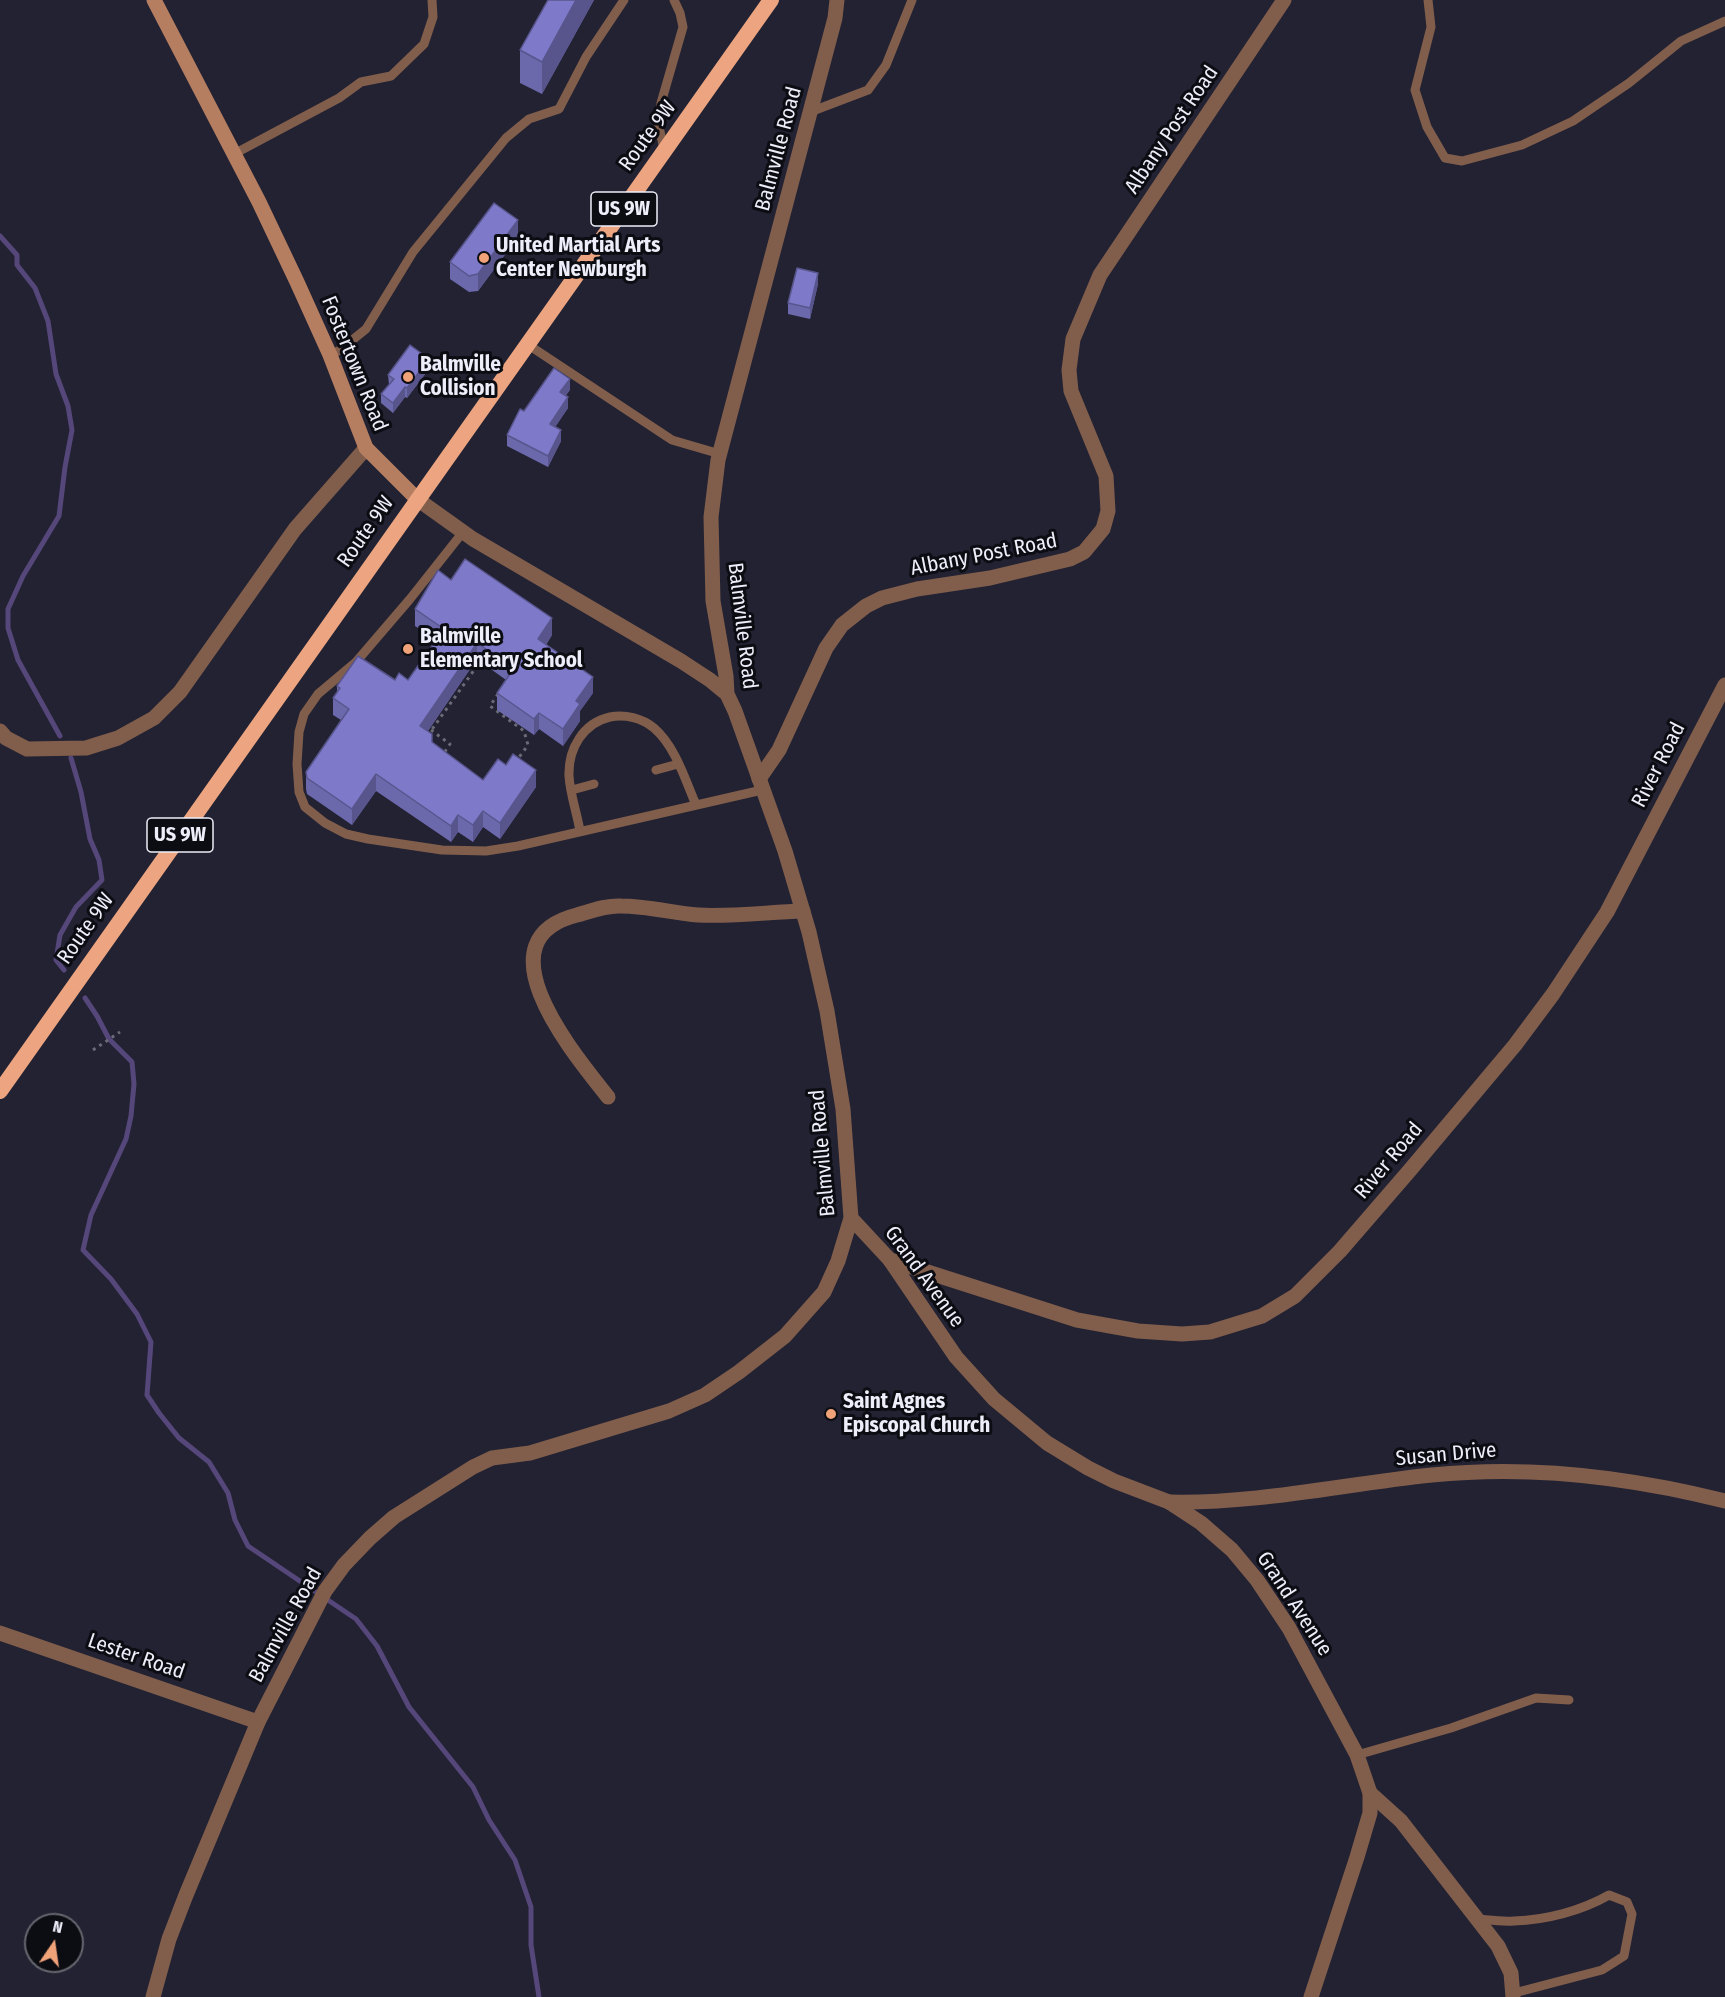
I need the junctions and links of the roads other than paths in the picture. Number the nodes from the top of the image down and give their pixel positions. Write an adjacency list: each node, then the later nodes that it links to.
1 (154, 0): 13 (main road, Fostertown Road)
2 (432, 0): 13 (lane)
3 (624, 0): 15 (lane)
4 (674, 0): 12 (lane)
5 (771, 0): 12 (highway, Route 9W / US 9W)
6 (837, 0): 11 (street, Balmville Road)
7 (912, 0): 11 (lane)
8 (1284, 0): 26 (street, Albany Post Road)
9 (1428, 0): 10 (lane)
10 (1725, 21)
11 (810, 112): 17 (street, Balmville Road)
12 (665, 152): 14 (highway, Route 9W / US 9W)
13 (234, 154): 15 (main road, Fostertown Road)
14 (527, 344): 17 (lane); 18 (highway, Route 9W / US 9W)
15 (330, 355): 16 (main road, Fostertown Road)
16 (366, 448): 18 (main road, Fostertown Road); 22 (street)
17 (720, 454): 21 (street, Balmville Road)
18 (417, 499): 19 (street, Fostertown Road); 31 (highway, Route 9W / US 9W)
19 (463, 532): 21 (street, Fostertown Road); 29 (lane)
20 (1725, 685): 34 (street, River Road)
21 (727, 694): 26 (street, Balmville Road)
22 (0, 731)
23 (678, 764): 24 (lane); 27 (lane); 28 (lane)
24 (656, 770)
25 (594, 784): 27 (lane)
26 (761, 784): 28 (lane); 30 (street, Balmville Road)
27 (572, 790): 29 (lane)
28 (696, 804): 29 (lane)
29 (580, 831)
30 (803, 911): 32 (street); 33 (street, Balmville Road)
31 (0, 1091)
32 (608, 1098)
33 (851, 1218): 34 (street, Grand Avenue); 39 (street, Balmville Road)
34 (890, 1260): 36 (street, Grand Avenue)
35 (1725, 1501): 36 (street, Susan Drive)
36 (1169, 1502): 40 (street, Grand Avenue)
37 (0, 1633): 39 (street, Lester Road)
38 (1569, 1700): 40 (lane)
39 (258, 1722): 44 (street, Balmville Road)
40 (1357, 1755): 41 (street, Grand Avenue)
41 (1370, 1793): 42 (street); 45 (street, Grand Avenue)
42 (1477, 1919): 43 (street); 43 (lane)
43 (1514, 1995)
44 (153, 1997)
45 (1311, 1997)

